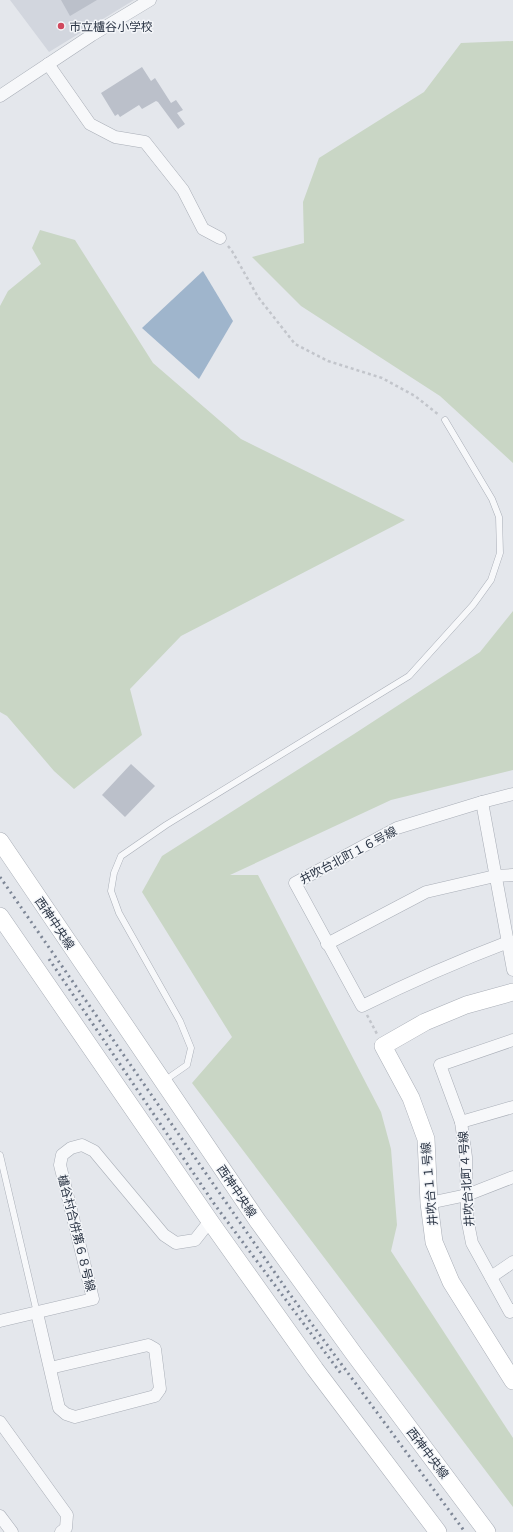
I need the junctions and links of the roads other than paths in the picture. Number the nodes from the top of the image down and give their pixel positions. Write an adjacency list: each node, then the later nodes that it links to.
1 (150, 0): 2 (street)
2 (48, 64): 3 (street); 4 (street)
3 (0, 96)
4 (220, 238)
5 (445, 420): 17 (lane)
6 (513, 794): 7 (street)
7 (482, 802): 10 (street); 13 (street, 井吹台北町１６号線)
8 (0, 841): 17 (street, 西神中央線)
9 (513, 875): 10 (street)
10 (495, 876): 12 (street); 13 (street)
11 (0, 916): 24 (street)
12 (510, 942): 13 (street, 井吹台北町１６号線); 14 (street)
13 (327, 944)
14 (513, 970)
15 (513, 992): 23 (street, 井吹台１１号線)
16 (513, 1040): 19 (street, 井吹台北町４号線)
17 (162, 1082): 38 (street, 西神中央線)
18 (513, 1107): 19 (street)
19 (461, 1122): 22 (street, 井吹台北町４号線)
20 (0, 1155): 28 (lane)
21 (513, 1177): 22 (street)
22 (467, 1196): 23 (street); 26 (street, 井吹台北町４号線)
23 (429, 1203): 31 (street, 井吹台１１号線)
24 (210, 1221): 28 (street, 櫨谷村合併第６８号線); 37 (street)
25 (513, 1262): 26 (street)
26 (491, 1277): 27 (street, 井吹台北町４号線)
27 (513, 1310)
28 (36, 1313): 29 (street, 櫨谷村合併第６８号線); 30 (street)
29 (0, 1321)
30 (50, 1368): 30 (street)
31 (513, 1381)
32 (0, 1422): 33 (street)
33 (5, 1438): 36 (street)
34 (0, 1516): 35 (street)
35 (12, 1532)
36 (62, 1532)
37 (438, 1532)
38 (487, 1532)

